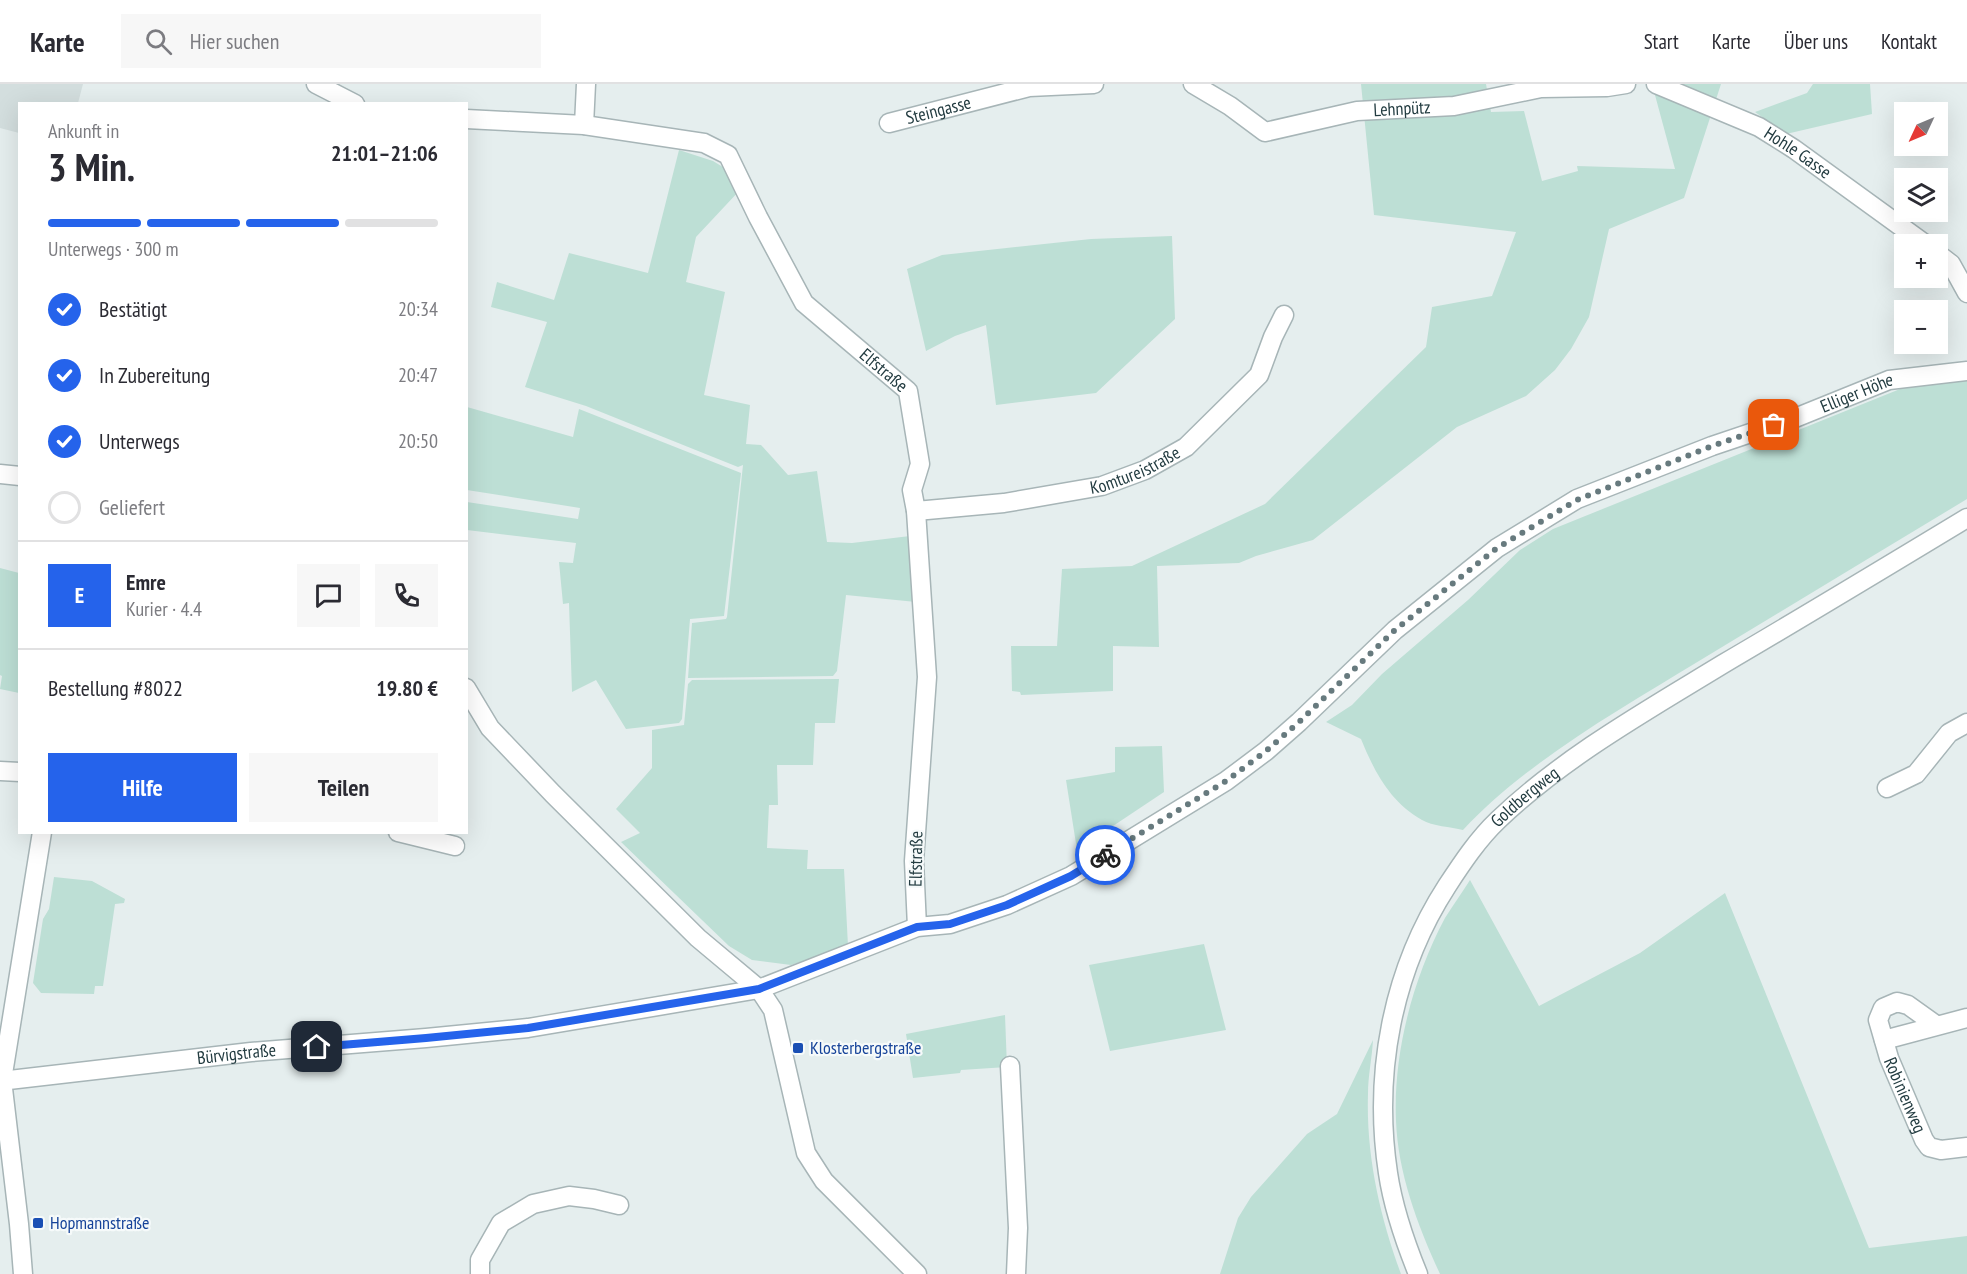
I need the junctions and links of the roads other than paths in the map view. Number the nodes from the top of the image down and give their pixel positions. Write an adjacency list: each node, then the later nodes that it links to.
1 (316, 84): 7 (street)
2 (586, 84): 10 (street)
3 (1094, 84): 9 (street, Steingasse)
4 (1193, 84): 5 (street, Lehnpütz)
5 (1626, 84)
6 (1656, 84): 11 (street, Hohle Gasse)
7 (351, 102)
8 (468, 119): 10 (street, Elfstraße)
9 (889, 123)
10 (584, 125): 18 (street, Elfstraße)
11 (1911, 234)
12 (1948, 262): 13 (street)
13 (1967, 293)
14 (1284, 315): 18 (street, Komtureistraße)
15 (1967, 371): 28 (street, Elliger Höhe)
16 (0, 474): 17 (street)
17 (18, 476)
18 (916, 511): 28 (street, Elfstraße)
19 (1967, 518): 41 (street, Goldbergweg)
20 (468, 691): 29 (street)
21 (1967, 723): 24 (street)
22 (0, 771): 23 (street)
23 (18, 772)
24 (1887, 788)
25 (42, 834): 34 (street)
26 (406, 834): 27 (street)
27 (455, 846)
28 (917, 927): 29 (street, Elliger Höhe)
29 (759, 989): 34 (street, Bürvigstraße); 39 (street)
30 (1967, 1018): 31 (street)
31 (1936, 1025): 32 (street); 32 (street)
32 (1884, 1040): 35 (street, Robinienweg)
33 (1010, 1066): 40 (street)
34 (1, 1081): 37 (street)
35 (1967, 1147)
36 (619, 1205): 38 (street)
37 (23, 1274)
38 (480, 1274)
39 (917, 1274)
40 (1016, 1274)
41 (1418, 1274)

